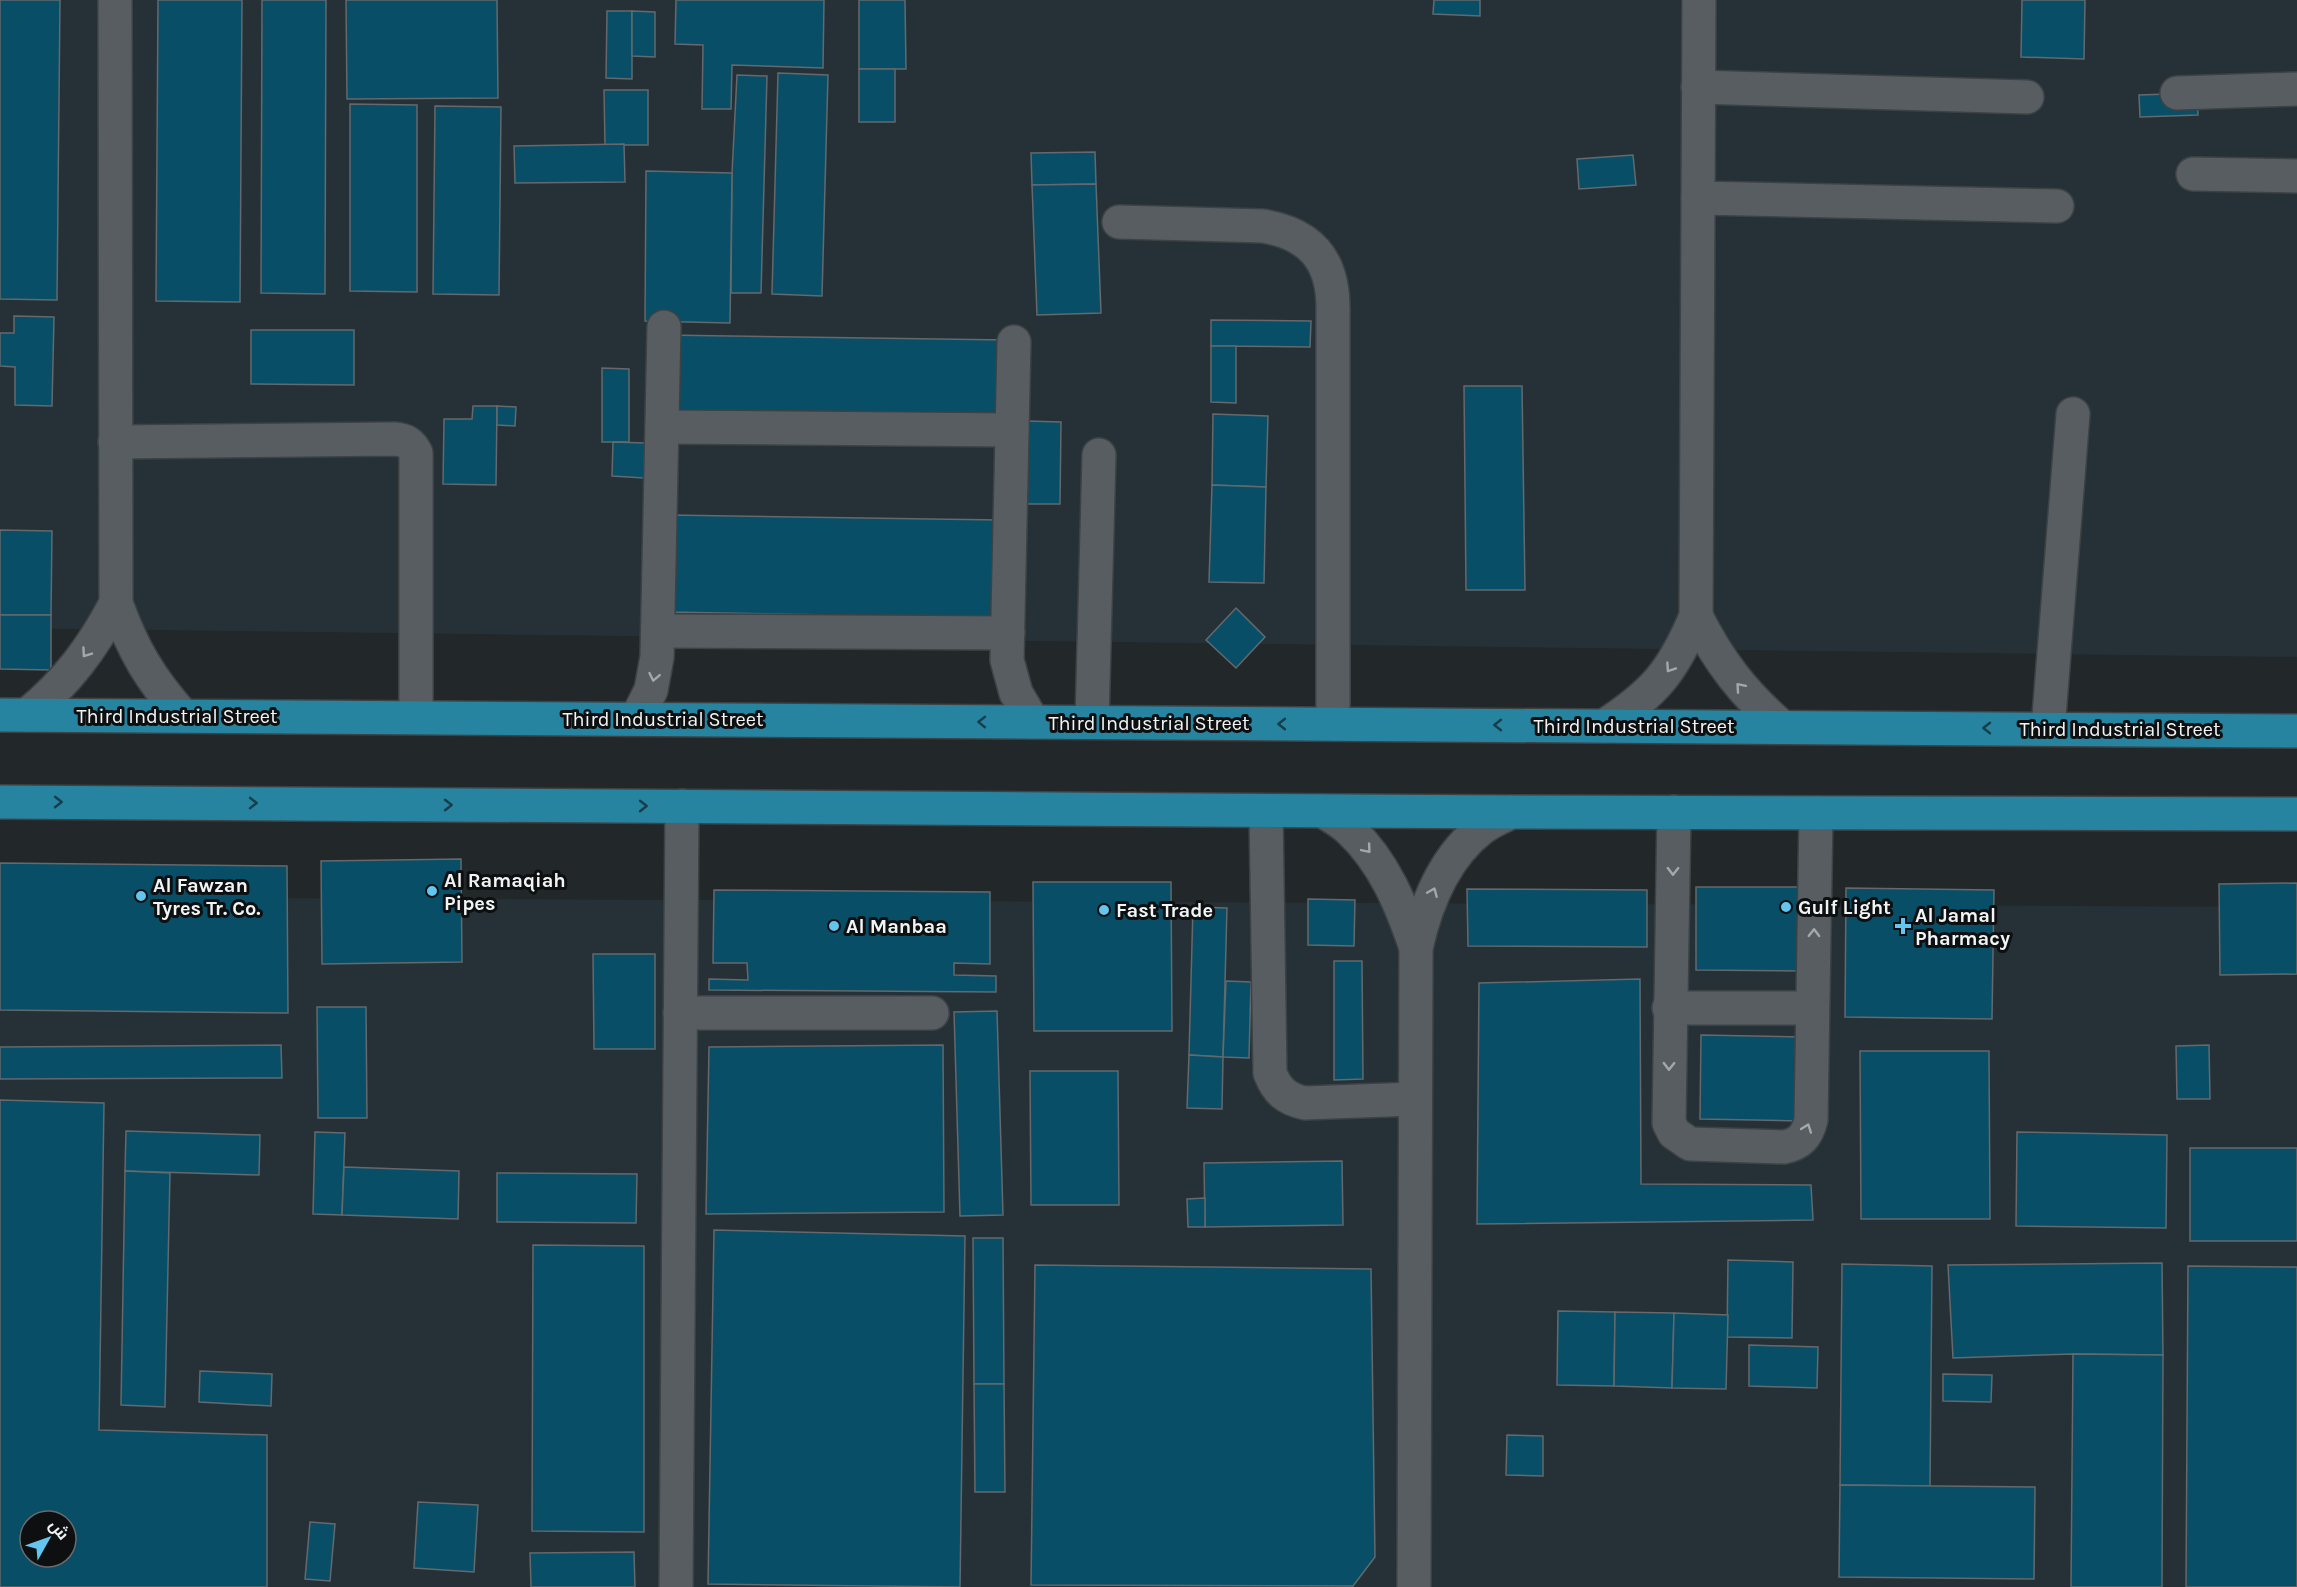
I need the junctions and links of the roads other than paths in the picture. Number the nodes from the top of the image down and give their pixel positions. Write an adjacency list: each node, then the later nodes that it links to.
1 (115, 0): 17 (street)
2 (1699, 0): 3 (street)
3 (1698, 87): 6 (street); 9 (street)
4 (2297, 89): 5 (street)
5 (2177, 93)
6 (2027, 98)
7 (2193, 174): 8 (street)
8 (2297, 176)
9 (1698, 198): 10 (street); 20 (street)
10 (2057, 206)
11 (1119, 222): 29 (street)
12 (664, 327): 15 (street)
13 (1014, 342): 16 (street)
14 (2073, 414): 32 (street)
15 (662, 427): 16 (street); 21 (street)
16 (1012, 430): 22 (street)
17 (115, 442): 19 (street); 25 (street)
18 (1099, 455): 28 (street)
19 (116, 603): 23 (street, one-way to 23); 24 (street)
20 (1696, 616): 30 (street, one-way to 30); 31 (street, one-way to 20)
21 (658, 631): 22 (street); 26 (street, one-way to 26)
22 (1008, 633): 27 (street)
23 (14, 715): 24 (main road, Third Industrial Street)
24 (183, 716): 25 (main road, Third Industrial Street)
25 (416, 717): 26 (main road, Third Industrial Street)
26 (637, 718): 27 (main road, Third Industrial Street, one-way to 26)
27 (1034, 722): 28 (main road, Third Industrial Street)
28 (1092, 722): 29 (main road, Third Industrial Street, one-way to 28)
29 (1333, 724): 30 (main road, Third Industrial Street, one-way to 29)
30 (1604, 726): 31 (main road, Third Industrial Street)
31 (1782, 727): 32 (main road, Third Industrial Street, one-way to 31)
32 (2048, 729): 33 (main road, Third Industrial Street)
33 (2297, 730)
34 (0, 802): 35 (main road, one-way to 35)
35 (682, 806): 36 (main road); 45 (street)
36 (1266, 811): 37 (main road); 47 (street)
37 (1323, 811): 38 (main road); 42 (street, one-way to 42)
38 (1511, 812): 39 (main road); 42 (street, one-way to 38)
39 (1674, 813): 40 (main road); 43 (street, one-way to 43)
40 (1816, 813): 41 (main road); 44 (street, one-way to 40)
41 (2297, 814)
42 (1416, 948): 47 (street)
43 (1670, 1008): 44 (street); 44 (street, one-way to 44)
44 (1812, 1008)
45 (680, 1013): 46 (street); 48 (street)
46 (932, 1013)
47 (1415, 1099): 49 (street)
48 (676, 1587)
49 (1414, 1587)

